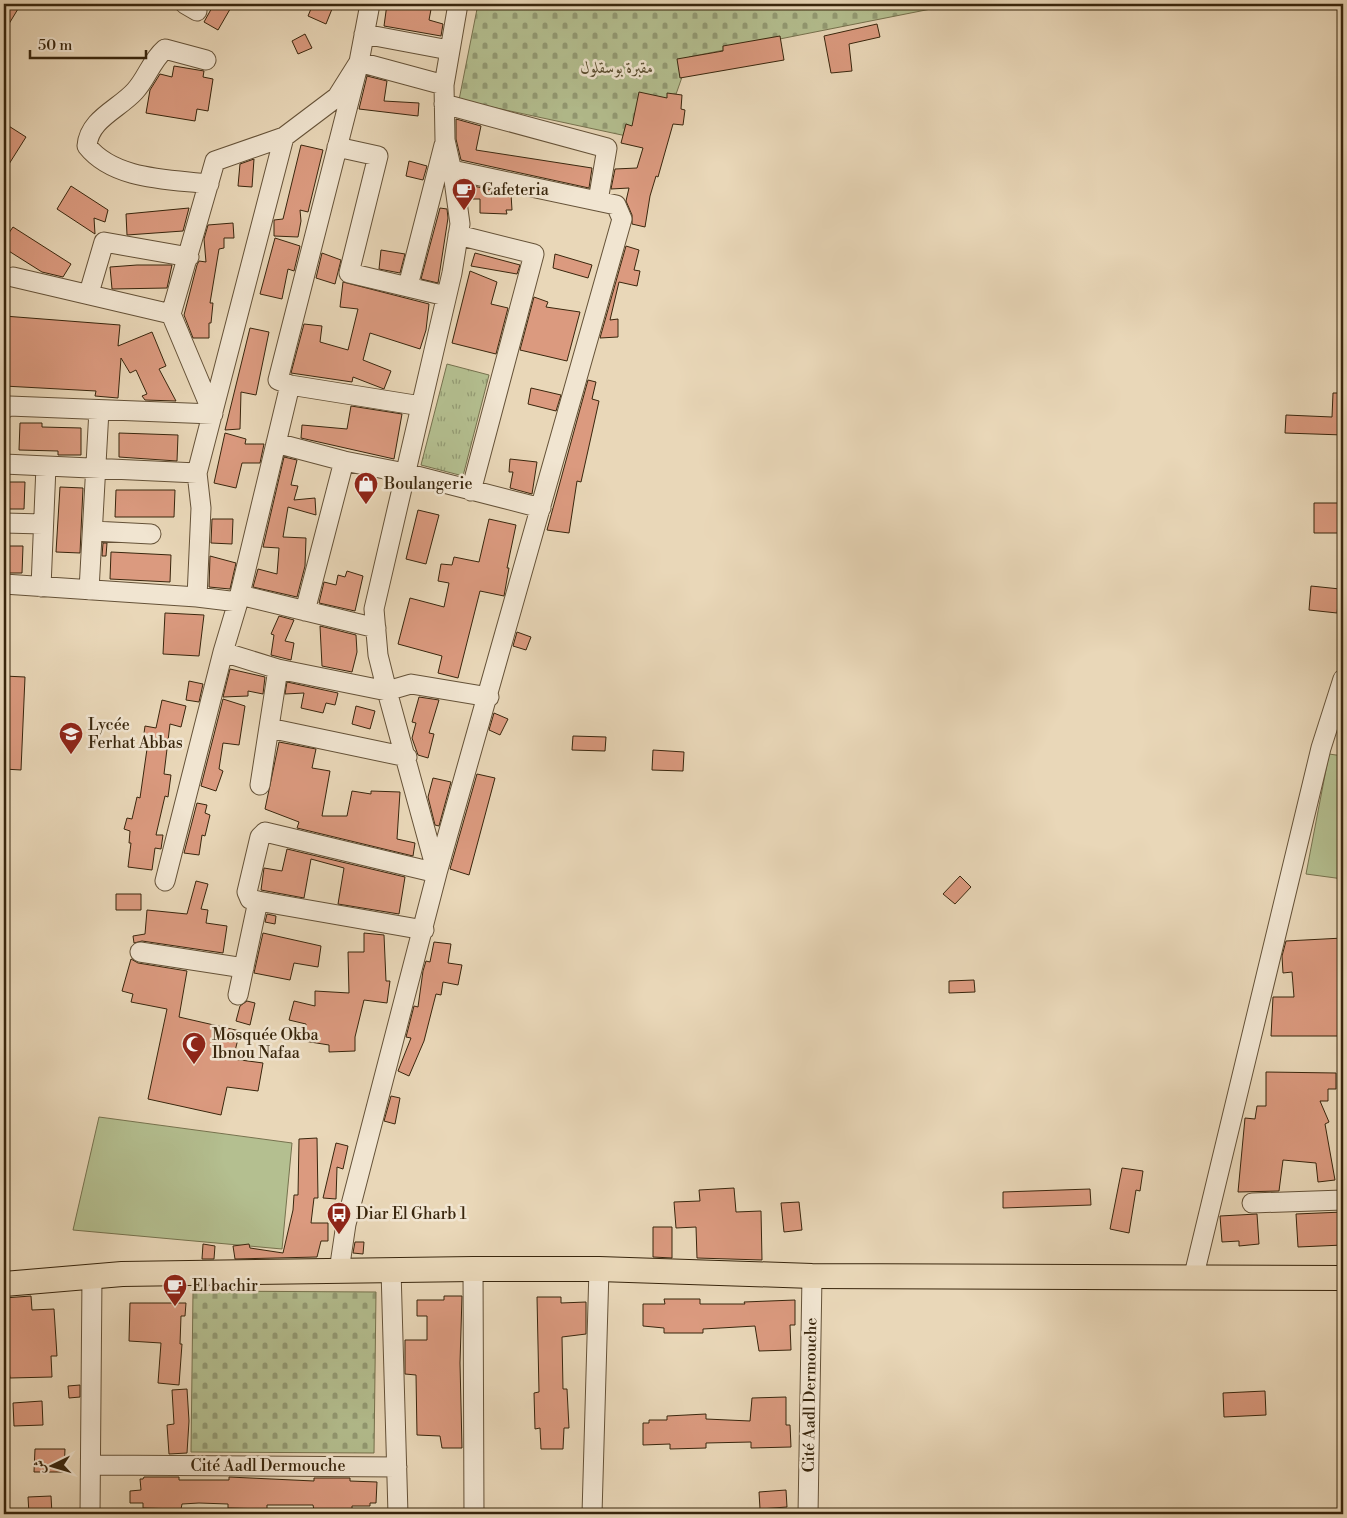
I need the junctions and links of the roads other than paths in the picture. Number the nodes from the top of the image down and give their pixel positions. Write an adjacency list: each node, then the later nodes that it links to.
1 (370, 4): 3 (street)
2 (458, 4): 4 (street)
3 (364, 34): 4 (street); 6 (street)
4 (449, 50): 7 (street)
5 (206, 60): 13 (street)
6 (359, 62): 7 (street); 9 (street); 11 (street)
7 (444, 84): 8 (street)
8 (444, 104): 10 (street); 14 (street)
9 (284, 137): 13 (street); 26 (street)
10 (445, 140): 12 (street); 18 (street)
11 (337, 147): 18 (street); 22 (street)
12 (452, 170): 14 (street); 15 (street)
13 (209, 184): 16 (street)
14 (598, 201): 35 (street)
15 (458, 235): 20 (street); 34 (street)
16 (189, 257): 19 (street); 21 (street)
17 (7, 280): 19 (street)
18 (408, 286): 20 (street)
19 (89, 293): 21 (street)
20 (446, 296): 23 (street)
21 (171, 314): 26 (street)
22 (290, 384): 23 (street); 27 (street)
23 (421, 406): 33 (street)
24 (4, 409): 25 (street)
25 (98, 410): 26 (street); 31 (street)
26 (212, 414): 32 (street)
27 (276, 443): 28 (street); 44 (street)
28 (344, 461): 33 (street); 45 (street)
29 (4, 464): 30 (street)
30 (46, 466): 31 (street); 37 (street)
31 (96, 468): 32 (street); 38 (street)
32 (198, 472): 43 (street)
33 (405, 472): 34 (street); 46 (street)
34 (471, 491): 35 (street)
35 (541, 508): 51 (street)
36 (4, 523): 37 (street)
37 (43, 524): 41 (street)
38 (93, 531): 39 (street); 42 (street)
39 (151, 534)
40 (4, 584): 41 (street)
41 (40, 587): 42 (street)
42 (90, 590): 43 (street)
43 (197, 597): 44 (street)
44 (239, 598): 45 (street); 47 (street)
45 (305, 611): 46 (street)
46 (376, 628): 50 (street)
47 (223, 652): 48 (street); 56 (street)
48 (278, 669): 50 (street); 52 (street)
49 (1343, 679): 71 (street)
50 (387, 691): 51 (street); 53 (street)
51 (489, 697): 55 (street)
52 (269, 728): 53 (street); 54 (street)
53 (407, 757): 55 (street)
54 (260, 785)
55 (437, 873): 57 (street); 58 (street)
56 (165, 881)
57 (258, 901): 58 (street); 60 (street)
58 (424, 930): 67 (street)
59 (140, 952): 60 (street)
60 (244, 968): 61 (street)
61 (238, 995)
62 (1343, 1200): 63 (street)
63 (1252, 1203)
64 (473, 1269): 65 (main road); 66 (main road); 77 (street)
65 (599, 1269): 69 (main road); 78 (street)
66 (391, 1270): 67 (main road); 74 (street)
67 (339, 1271): 68 (main road)
68 (92, 1276): 72 (main road); 73 (street)
69 (812, 1276): 71 (main road); 79 (street, Cité Aadl Dermouche)
70 (1343, 1278): 71 (main road)
71 (1193, 1279)
72 (4, 1284)
73 (92, 1465): 74 (street, Cité Aadl Dermouche); 75 (street)
74 (397, 1467): 76 (street)
75 (90, 1514)
76 (398, 1514)
77 (474, 1514)
78 (592, 1514)
79 (808, 1514)

